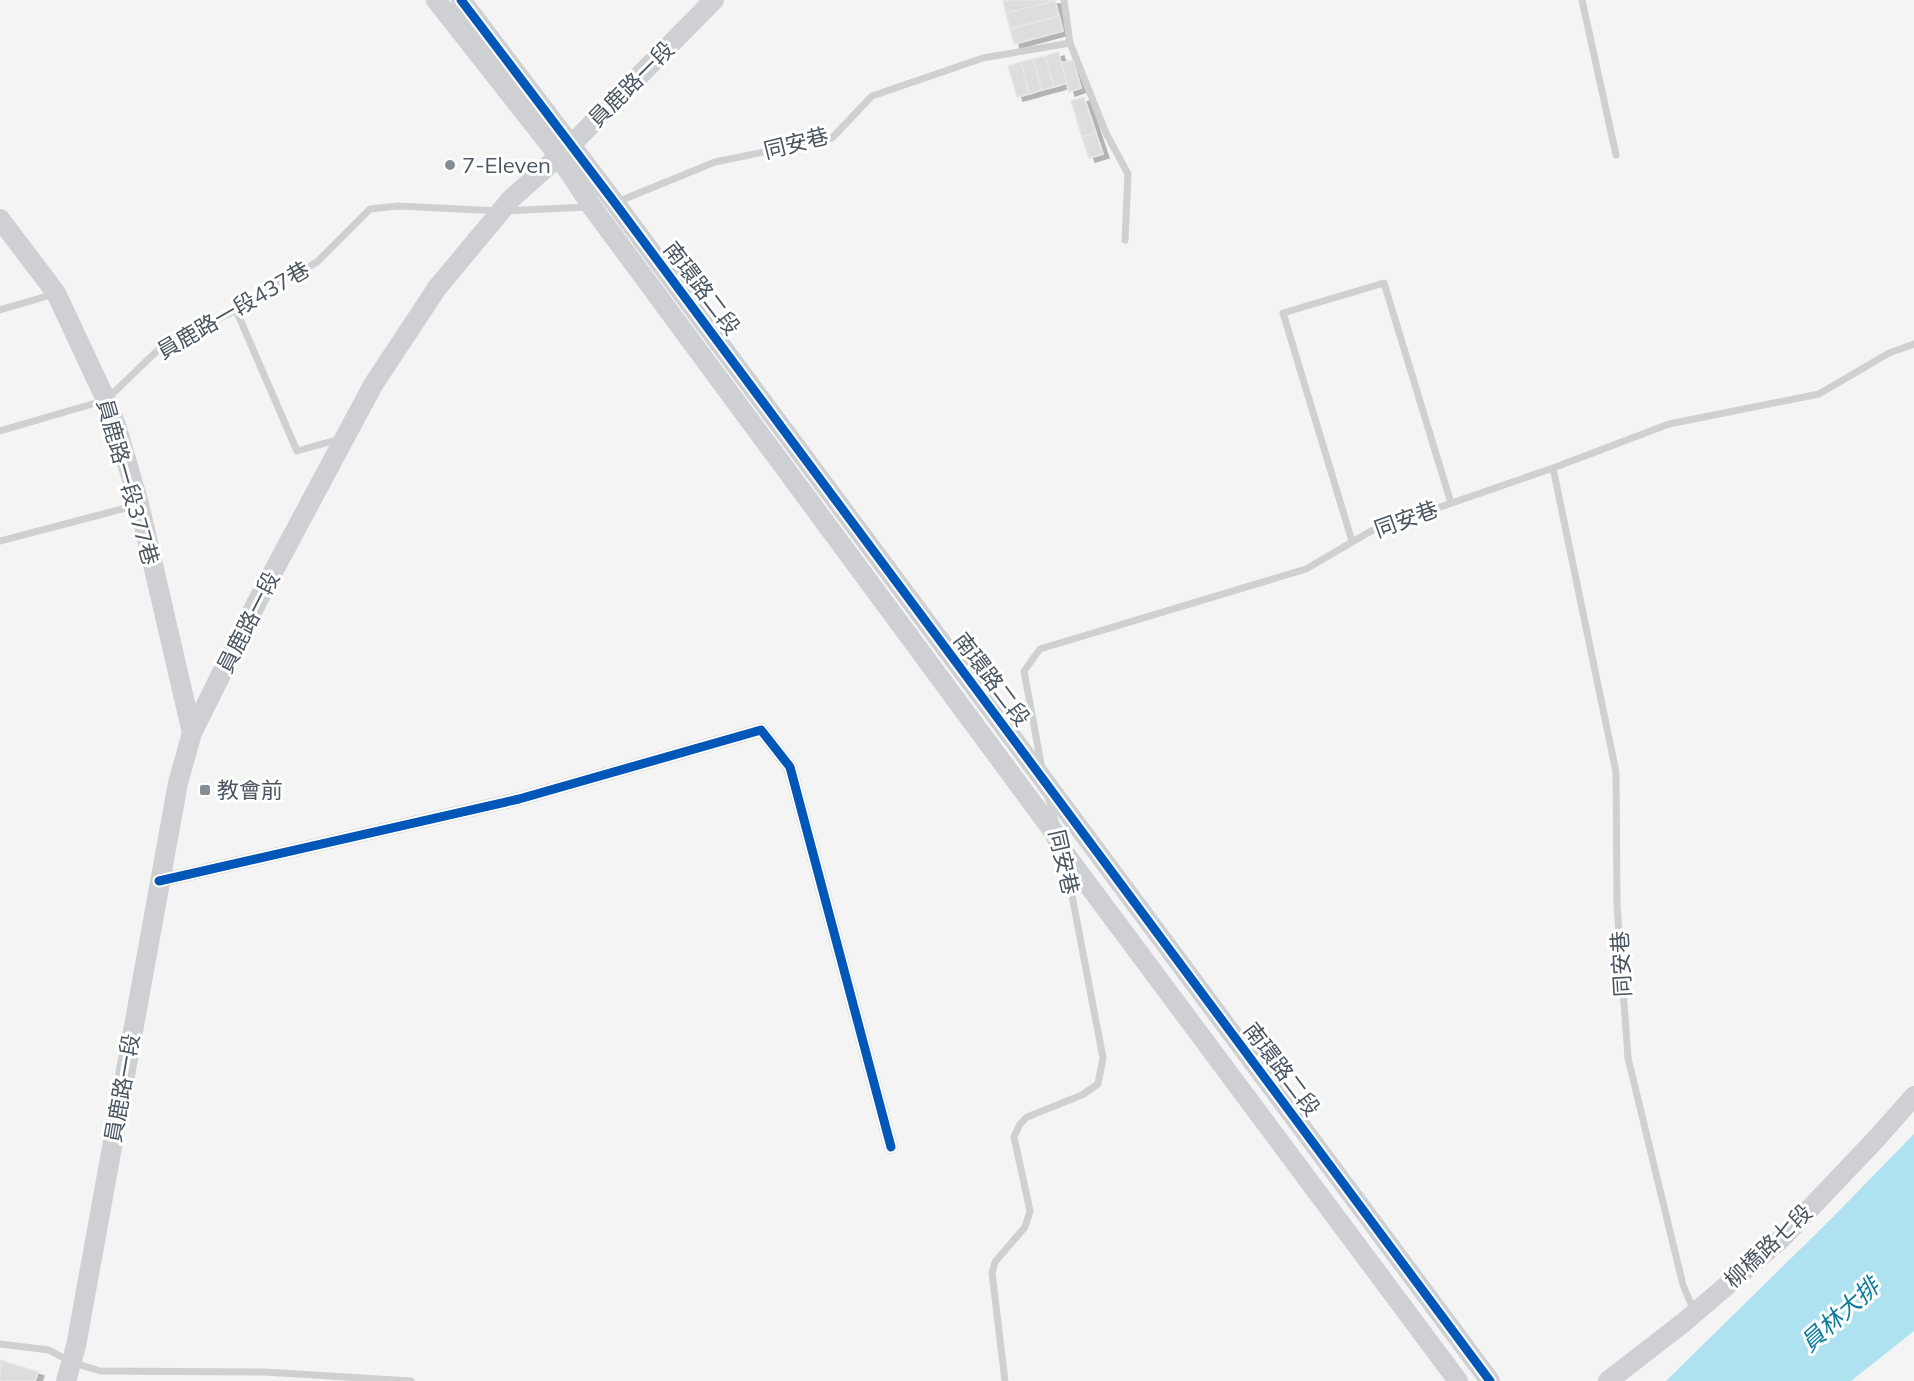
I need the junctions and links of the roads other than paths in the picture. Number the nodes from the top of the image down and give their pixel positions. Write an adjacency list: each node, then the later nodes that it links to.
1 (436, 0): 7 (street, 南環路二段)
2 (461, 0): 7 (street, 南環路二段)
3 (714, 0): 7 (street, 員鹿路一段)
4 (1064, 0): 6 (lane)
5 (1582, 0): 8 (lane)
6 (1070, 43): 9 (lane, 同安巷); 13 (lane)
7 (564, 151): 9 (street, 南環路二段); 10 (street, 南環路二段); 11 (street, 員鹿路一段)
8 (1616, 155)
9 (615, 203): 27 (street, 南環路二段)
10 (592, 207): 11 (lane, 員鹿路一段437巷); 28 (street, 南環路二段)
11 (500, 211): 16 (lane, 員鹿路一段437巷); 20 (street, 員鹿路一段)
12 (0, 219): 14 (street, 員鹿路一段377巷)
13 (1125, 240)
14 (56, 293): 15 (lane); 18 (street, 員鹿路一段377巷)
15 (0, 310)
16 (236, 310): 18 (lane, 員鹿路一段437巷); 20 (lane)
17 (1914, 344): 21 (lane, 同安巷)
18 (106, 400): 19 (lane); 23 (street, 員鹿路一段377巷)
19 (0, 431)
20 (345, 437): 26 (street, 員鹿路一段)
21 (1553, 468): 22 (lane, 同安巷); 32 (lane, 同安巷)
22 (1451, 503): 25 (lane, 同安巷); 25 (lane)
23 (139, 504): 24 (lane); 26 (street, 員鹿路一段377巷)
24 (0, 541)
25 (1352, 541): 27 (lane, 同安巷)
26 (192, 733): 29 (street, 員鹿路一段)
27 (1045, 783): 28 (lane, 同安巷); 38 (street, 南環路二段)
28 (1063, 850): 36 (lane, 同安巷); 37 (street, 南環路二段)
29 (159, 881): 31 (street); 34 (street, 員鹿路一段)
30 (1914, 1096): 32 (street, 柳橋路七段)
31 (891, 1148)
32 (1694, 1313): 39 (street, 柳橋路七段)
33 (0, 1344): 34 (lane)
34 (68, 1372): 35 (lane)
35 (411, 1381)
36 (1005, 1381)
37 (1458, 1381)
38 (1490, 1381)
39 (1608, 1381)

